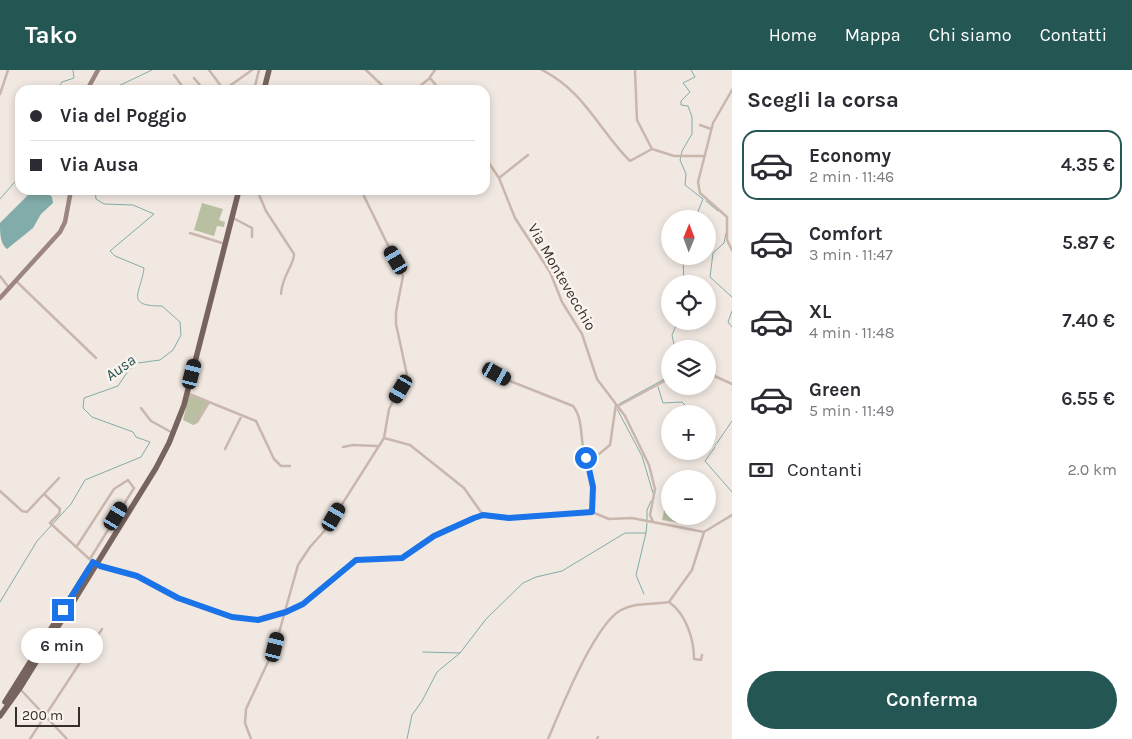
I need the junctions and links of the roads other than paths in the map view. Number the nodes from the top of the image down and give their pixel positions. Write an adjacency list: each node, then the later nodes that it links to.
1 (8, 70): 25 (street)
2 (98, 70): 14 (street)
3 (209, 70): 17 (street)
4 (252, 70): 18 (street)
5 (258, 70): 19 (street)
6 (268, 70): 20 (main road)
7 (366, 70): 21 (street)
8 (435, 70): 13 (street)
9 (542, 70): 28 (street)
10 (636, 70): 28 (street)
11 (174, 75): 15 (street)
12 (194, 78): 16 (street)
13 (430, 78): 22 (street); 23 (street)
14 (89, 85)
15 (181, 85)
16 (200, 85)
17 (220, 85)
18 (231, 85)
19 (255, 85)
20 (264, 85)
21 (382, 85)
22 (421, 85)
23 (436, 85)
24 (732, 90): 27 (street)
25 (0, 94)
26 (700, 126): 27 (street)
27 (711, 130): 30 (street)
28 (652, 149): 30 (street)
29 (528, 155): 32 (street)
30 (705, 156): 42 (street)
31 (490, 164): 32 (street, Via Montevecchio)
32 (499, 178): 55 (street, Via Montevecchio)
33 (71, 195): 44 (street)
34 (236, 195): 38 (main road)
35 (236, 195): 41 (main road)
36 (259, 195): 46 (street)
37 (363, 195): 60 (street)
38 (232, 217): 40 (street); 53 (main road)
39 (190, 233): 41 (street)
40 (252, 237)
41 (222, 243): 59 (main road)
42 (732, 250)
43 (0, 276): 45 (street)
44 (16, 281): 45 (street); 48 (street)
45 (10, 288): 47 (street)
46 (281, 294)
47 (0, 298)
48 (96, 358)
49 (493, 370): 64 (street)
50 (716, 377): 52 (street)
51 (661, 383): 55 (street)
52 (732, 384)
53 (187, 393): 54 (street); 75 (main road)
54 (209, 402): 57 (street); 58 (street)
55 (617, 405): 64 (street); 72 (street, Via Montevecchio)
56 (141, 408): 59 (street)
57 (242, 415): 63 (street); 65 (street)
58 (197, 422)
59 (171, 432): 75 (main road)
60 (384, 438): 61 (street); 70 (street)
61 (377, 446): 62 (street); 77 (street)
62 (343, 447)
63 (225, 449)
64 (590, 463): 69 (street)
65 (290, 466)
66 (59, 478): 68 (street)
67 (0, 491): 68 (street)
68 (44, 494): 74 (street)
69 (592, 512): 70 (street); 72 (street)
70 (483, 515): 77 (street)
71 (732, 515): 73 (street)
72 (653, 522): 73 (street)
73 (704, 532): 76 (street)
74 (77, 546): 75 (street); 75 (street)
75 (93, 562): 77 (street); 80 (main road); 81 (main road)
76 (669, 602): 79 (street); 87 (street)
77 (286, 612): 86 (street)
78 (102, 629): 83 (street)
79 (702, 655)
80 (20, 688): 82 (main road); 83 (street)
81 (0, 711)
82 (0, 716)
83 (46, 717): 84 (street); 85 (street)
84 (30, 739)
85 (67, 739)
86 (251, 739)
87 (548, 739)

